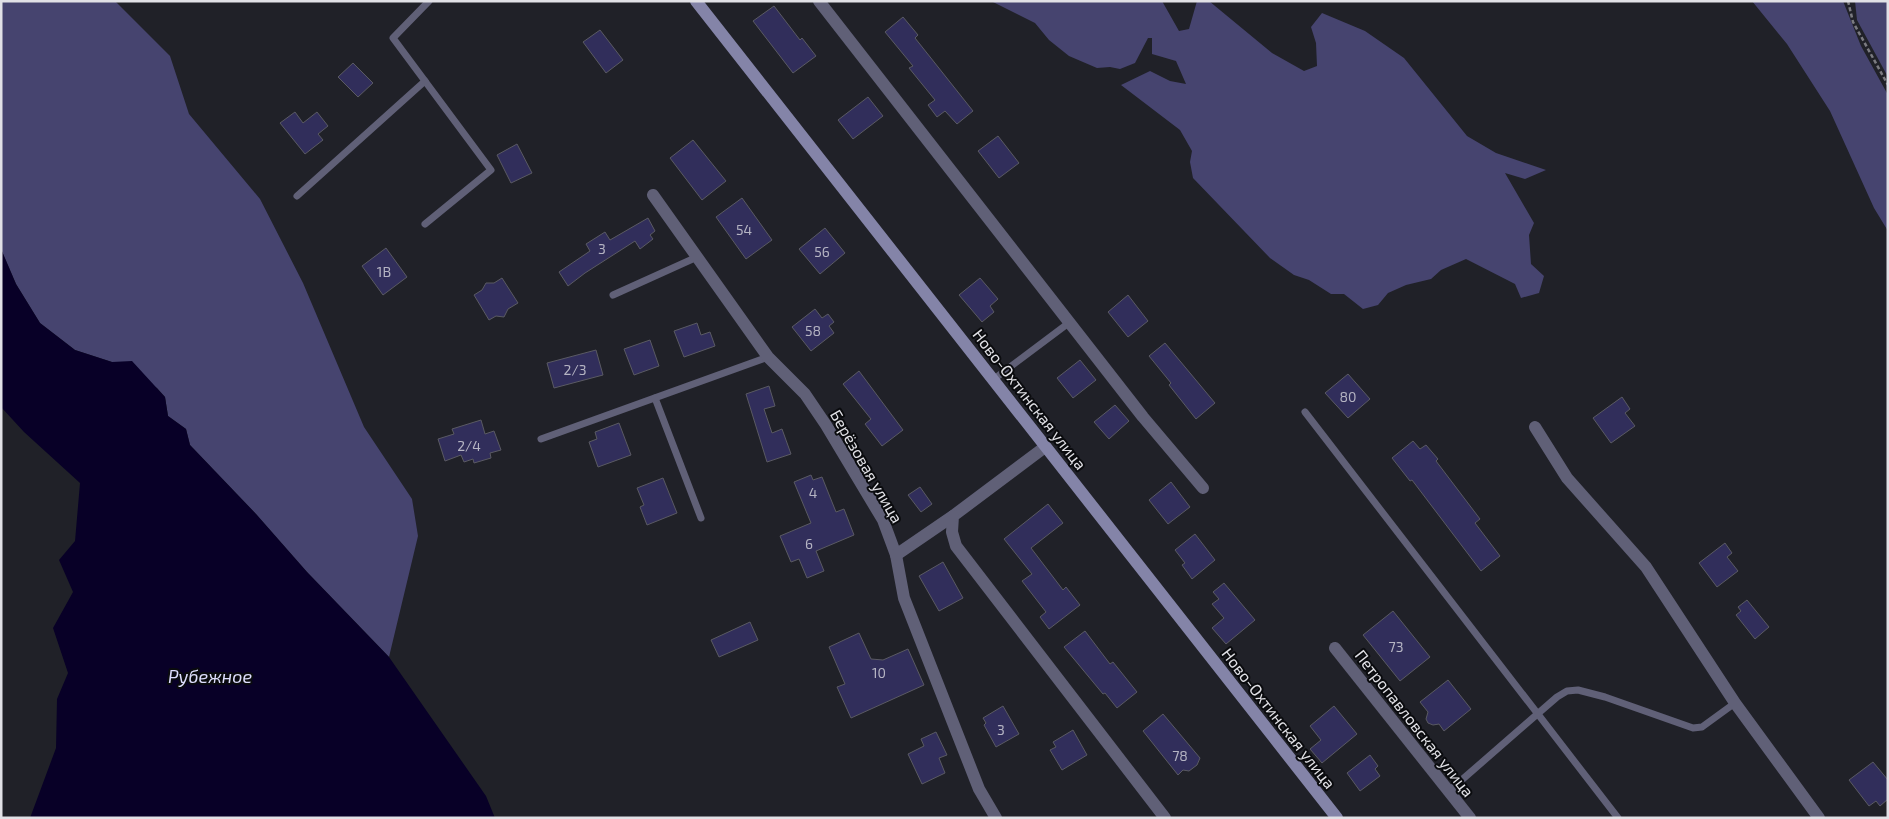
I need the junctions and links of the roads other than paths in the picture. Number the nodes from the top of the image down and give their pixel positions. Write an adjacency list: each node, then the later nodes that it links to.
1 (430, 1): 4 (lane)
2 (696, 1): 12 (street, Ново-Охтинская улица)
3 (819, 1): 10 (street)
4 (425, 81): 6 (lane); 7 (lane)
5 (653, 195): 8 (street, Берёзовая улица)
6 (297, 196)
7 (425, 224)
8 (697, 257): 9 (lane); 11 (street, Берёзовая улица)
9 (613, 295)
10 (1070, 322): 12 (lane); 18 (street)
11 (768, 357): 13 (lane); 21 (street, Берёзовая улица)
12 (994, 379): 17 (street, Ново-Охтинская улица)
13 (655, 398): 16 (lane); 20 (lane)
14 (1305, 412): 24 (lane)
15 (1535, 427): 23 (street)
16 (541, 439)
17 (1045, 447): 19 (street); 28 (street, Ново-Охтинская улица)
18 (1203, 488)
19 (953, 516): 21 (street); 27 (street)
20 (701, 518)
21 (896, 555): 26 (street, Берёзовая улица)
22 (1335, 648): 25 (street, Петропавловская улица)
23 (1735, 703): 24 (lane); 31 (street)
24 (1537, 714): 25 (lane); 30 (lane)
25 (1449, 791): 29 (street, Петропавловская улица)
26 (996, 818)
27 (1165, 818)
28 (1337, 818)
29 (1470, 818)
30 (1618, 818)
31 (1819, 818)

